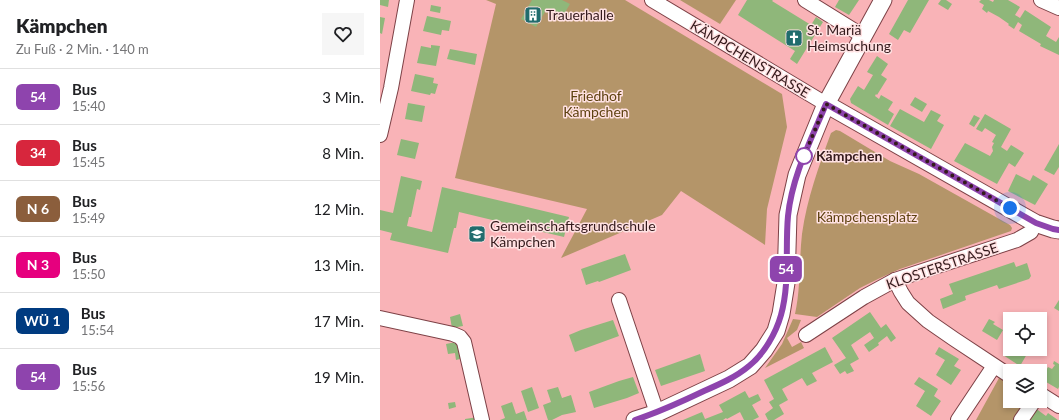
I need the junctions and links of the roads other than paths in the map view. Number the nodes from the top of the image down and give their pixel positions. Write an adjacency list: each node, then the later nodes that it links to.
1 (408, 0): 9 (street)
2 (652, 0): 8 (street, KÄMPCHENSTRASSE)
3 (805, 0): 7 (street)
4 (883, 0): 7 (main road)
5 (1041, 0): 6 (street)
6 (1059, 8)
7 (864, 36): 8 (main road)
8 (826, 104): 10 (main road, KÄMPCHENSTRASSE); 21 (main road)
9 (380, 135)
10 (1036, 223): 11 (main road, KÄMPCHENSTRASSE); 12 (street, KLOSTERSTRASSE)
11 (1059, 230)
12 (896, 280): 15 (street, KLOSTERSTRASSE); 16 (street)
13 (619, 300): 21 (street)
14 (380, 318): 22 (street)
15 (806, 335)
16 (994, 366): 17 (street); 24 (street)
17 (1003, 372)
18 (1047, 398): 19 (street)
19 (1059, 406)
20 (1029, 408): 25 (street)
21 (657, 413): 23 (main road)
22 (482, 420)
23 (634, 420)
24 (958, 420)
25 (1021, 420)

